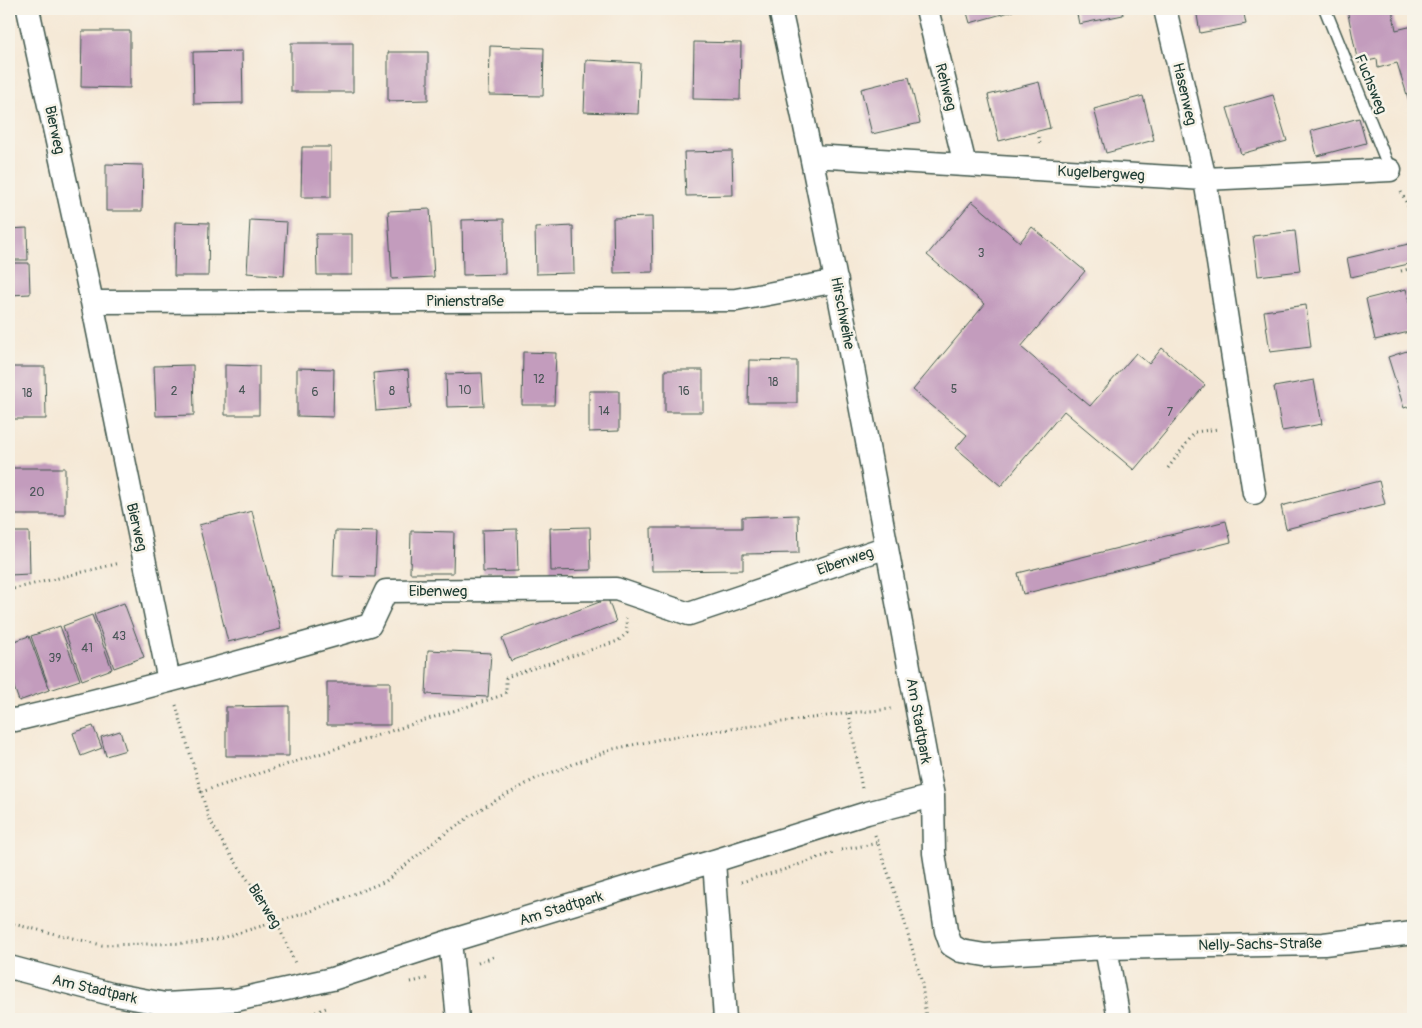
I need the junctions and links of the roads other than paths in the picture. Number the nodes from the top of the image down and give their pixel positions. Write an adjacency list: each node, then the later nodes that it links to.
1 (28, 9): 11 (street, Bierweg)
2 (780, 9): 6 (street, Hirschweihe)
3 (927, 9): 7 (street, Rehweg)
4 (1165, 9): 9 (street, Hasenweg)
5 (1325, 9): 8 (lane, Fuchsweg)
6 (812, 156): 7 (street, Kugelbergweg); 10 (street, Hirschweihe)
7 (965, 165): 9 (street, Kugelbergweg)
8 (1390, 170): 9 (street, Kugelbergweg)
9 (1205, 179): 12 (street, Hasenweg)
10 (837, 281): 11 (street, Pinienstraße); 13 (street, Hirschweihe)
11 (92, 302): 15 (street, Bierweg)
12 (1254, 493)
13 (887, 547): 14 (street, Hirschweihe); 15 (street, Eibenweg)
14 (900, 619): 17 (street, Am Stadtpark)
15 (169, 681): 16 (street, Eibenweg)
16 (9, 719)
17 (933, 796): 18 (street, Am Stadtpark); 21 (street, Nelly-Sachs-Straße)
18 (714, 861): 20 (street, Am Stadtpark); 25 (street)
19 (1413, 933): 21 (street, Nelly-Sachs-Straße)
20 (450, 941): 23 (street, Am Stadtpark); 24 (street)
21 (1106, 948): 26 (street)
22 (9, 967): 23 (street, Am Stadtpark)
23 (163, 1011)
24 (458, 1019)
25 (725, 1019)
26 (1119, 1019)

